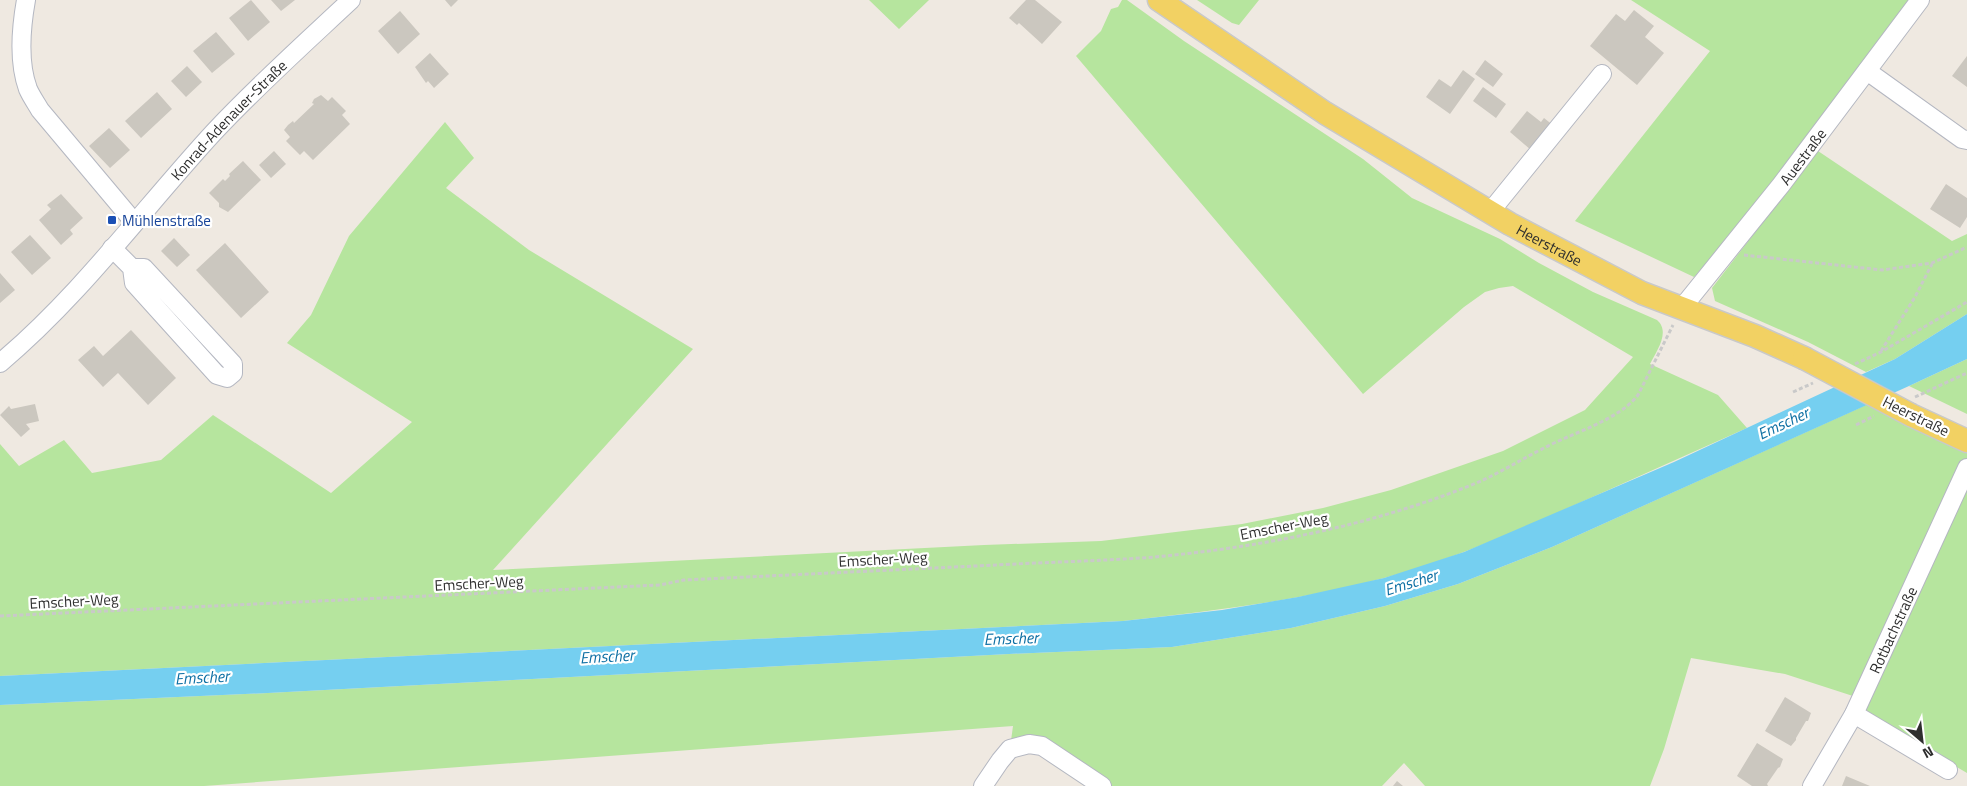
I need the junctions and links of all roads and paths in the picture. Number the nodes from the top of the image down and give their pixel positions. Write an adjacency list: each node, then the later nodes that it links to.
1 (26, 0): 9 (street)
2 (351, 0): 9 (street, Konrad-Adenauer-Straße)
3 (1159, 0): 8 (main road, Heerstraße)
4 (1920, 0): 5 (street, Auestraße)
5 (1867, 71): 7 (street); 10 (street, Auestraße)
6 (1602, 74): 8 (street)
7 (1965, 137)
8 (1490, 212): 16 (main road, Heerstraße)
9 (134, 222): 12 (street, Konrad-Adenauer-Straße)
10 (1731, 247): 13 (path); 16 (street, Auestraße)
11 (1967, 247): 13 (path)
12 (112, 248): 14 (street); 18 (street, Konrad-Adenauer-Straße)
13 (1932, 263): 17 (path)
14 (132, 268): 14 (street)
15 (1967, 302): 17 (path)
16 (1681, 309): 24 (main road, Heerstraße, bridge); 26 (path, Emscher-Weg)
17 (1881, 352): 19 (path)
18 (0, 363)
19 (1846, 368)
20 (1959, 376): 21 (path)
21 (1967, 378)
22 (1819, 380): 23 (path)
23 (1793, 392)
24 (1967, 441)
25 (1967, 468): 27 (street, Rotbachstraße)
26 (0, 616)
27 (1854, 714): 28 (street); 31 (street, Rotbachstraße)
28 (1948, 770)
29 (984, 786): 30 (street)
30 (1102, 786)
31 (1812, 786)

